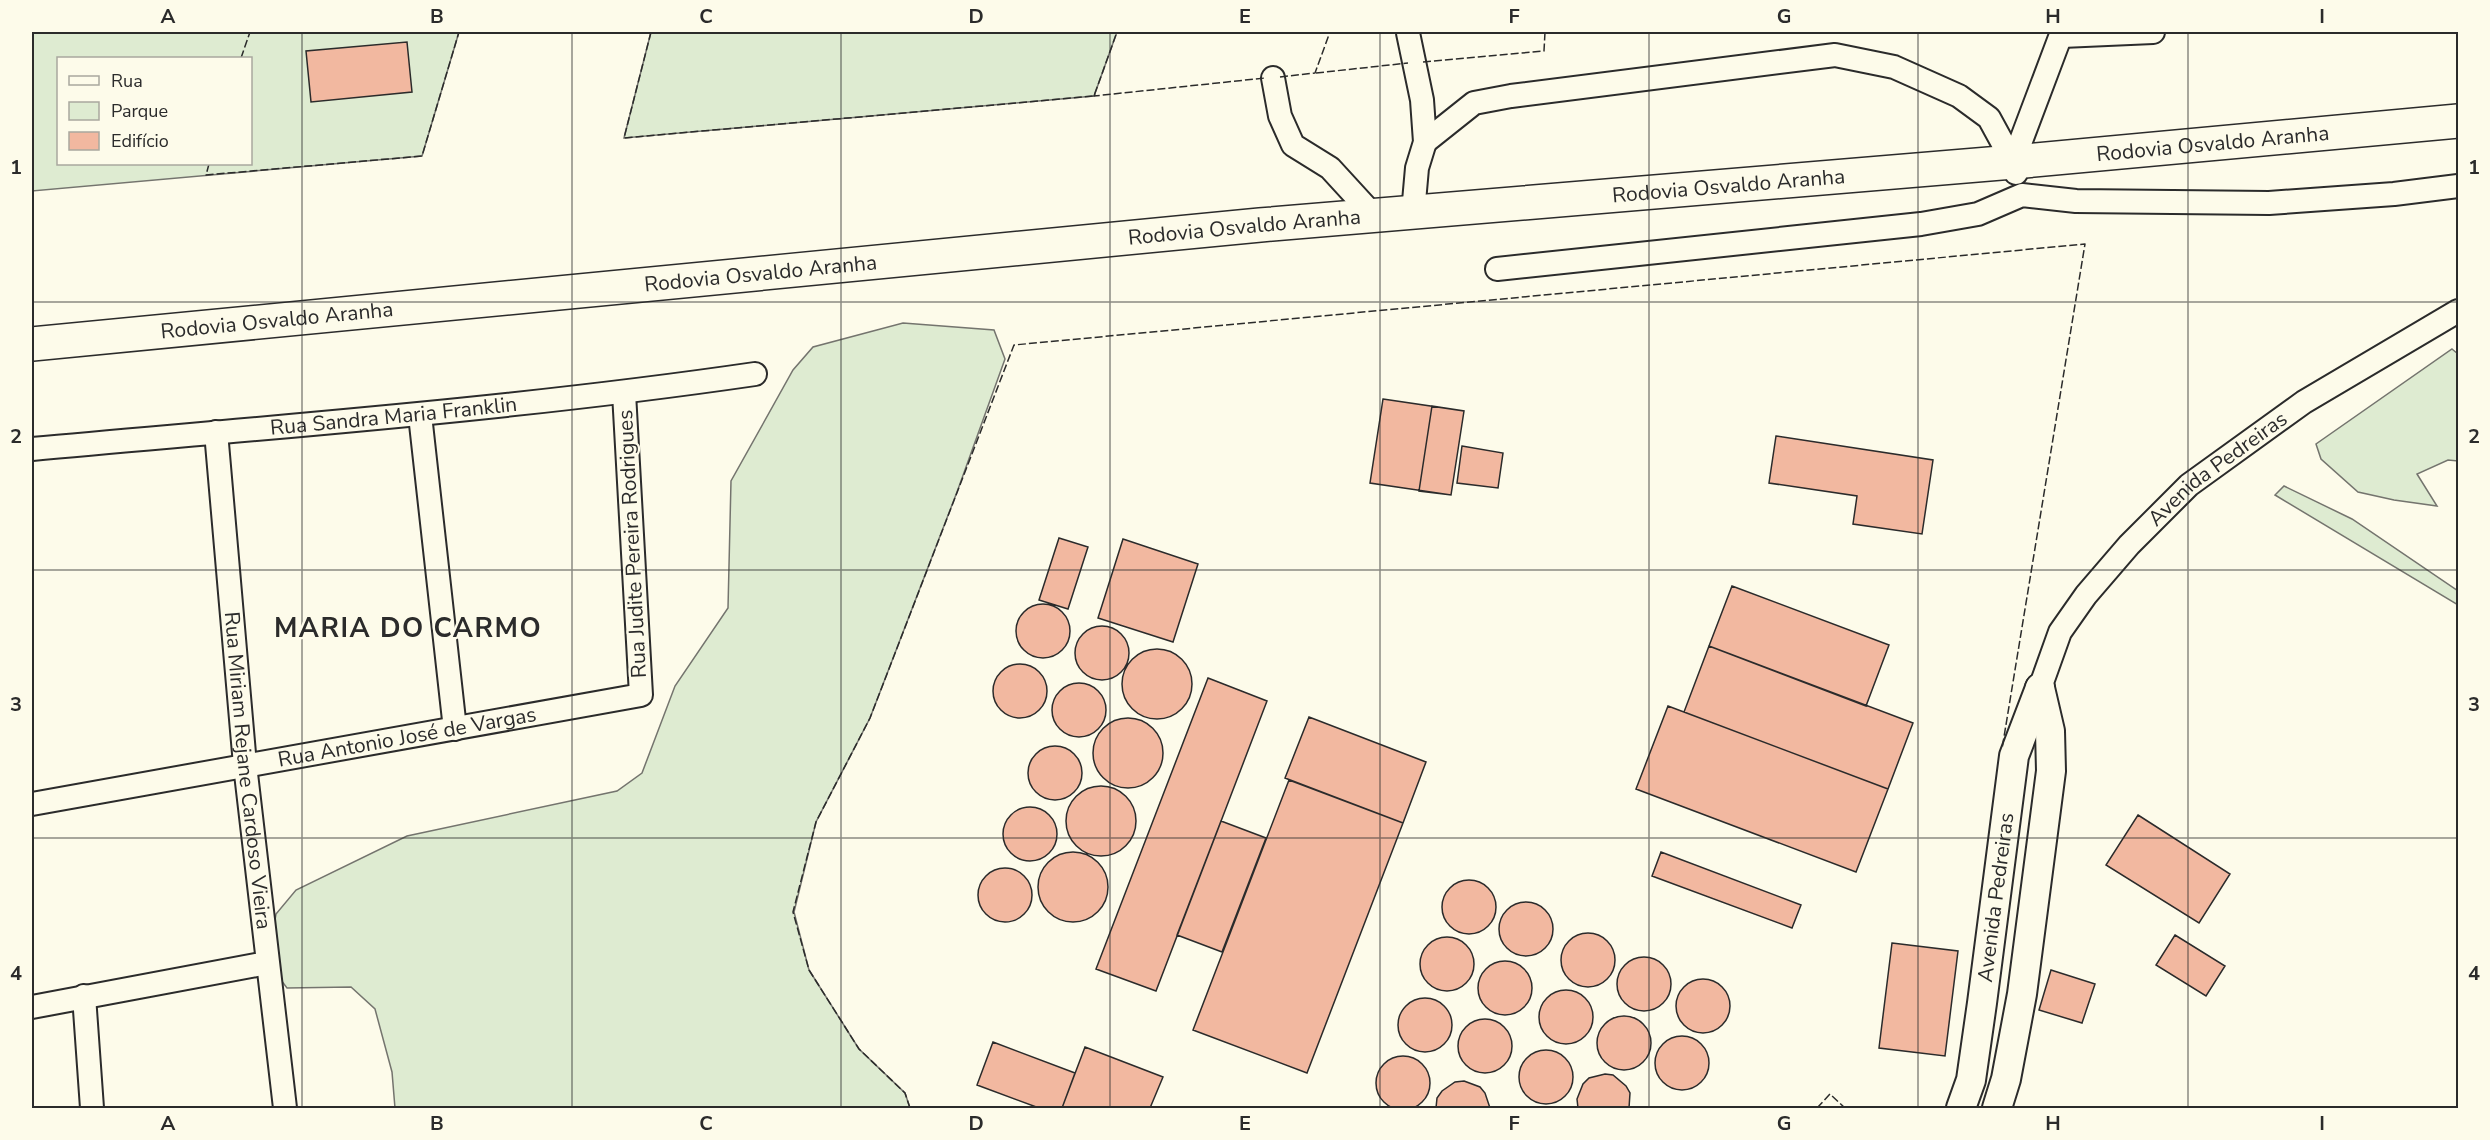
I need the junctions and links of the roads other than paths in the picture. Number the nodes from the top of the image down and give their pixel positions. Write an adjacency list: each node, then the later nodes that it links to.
1 (2153, 32): 3 (street)
2 (1408, 33): 6 (street)
3 (2062, 34): 7 (street)
4 (1273, 78): 11 (street)
5 (2458, 121): 7 (highway, Rodovia Osvaldo Aranha)
6 (1425, 142): 7 (street); 10 (street)
7 (2013, 162): 9 (street); 10 (highway, Rodovia Osvaldo Aranha)
8 (2458, 186): 9 (street)
9 (2022, 195): 12 (street)
10 (1413, 213): 11 (highway, Rodovia Osvaldo Aranha)
11 (1374, 216): 14 (highway, Rodovia Osvaldo Aranha)
12 (1497, 269)
13 (2458, 311): 20 (street, Avenida Pedreiras)
14 (32, 344)
15 (755, 375): 16 (street, Rua Sandra Maria Franklin)
16 (624, 393): 17 (street, Rua Sandra Maria Franklin); 21 (street, Rua Judite Pereira Rodrigues)
17 (420, 415): 18 (street, Rua Sandra Maria Franklin); 22 (street)
18 (216, 432): 19 (street, Rua Sandra Maria Franklin); 23 (street, Rua Miriam Rejane Cardoso Vieira)
19 (32, 449)
20 (2040, 688): 25 (main road, Avenida Pedreiras); 26 (main road, Avenida Pedreiras)
21 (641, 695): 22 (street, Rua Antonio José de Vargas)
22 (455, 729): 23 (street, Rua Antonio José de Vargas)
23 (245, 765): 24 (street, Rua Antonio José de Vargas); 27 (street, Rua Miriam Rejane Cardoso Vieira)
24 (32, 804)
25 (2001, 856): 26 (main road); 32 (main road, Avenida Pedreiras)
26 (2039, 859): 33 (main road, Avenida Pedreiras)
27 (267, 963): 28 (street); 31 (street, Rua Miriam Rejane Cardoso Vieira)
28 (84, 996): 29 (street); 30 (street)
29 (32, 1006)
30 (92, 1108)
31 (285, 1108)
32 (1961, 1108)
33 (1997, 1108)

